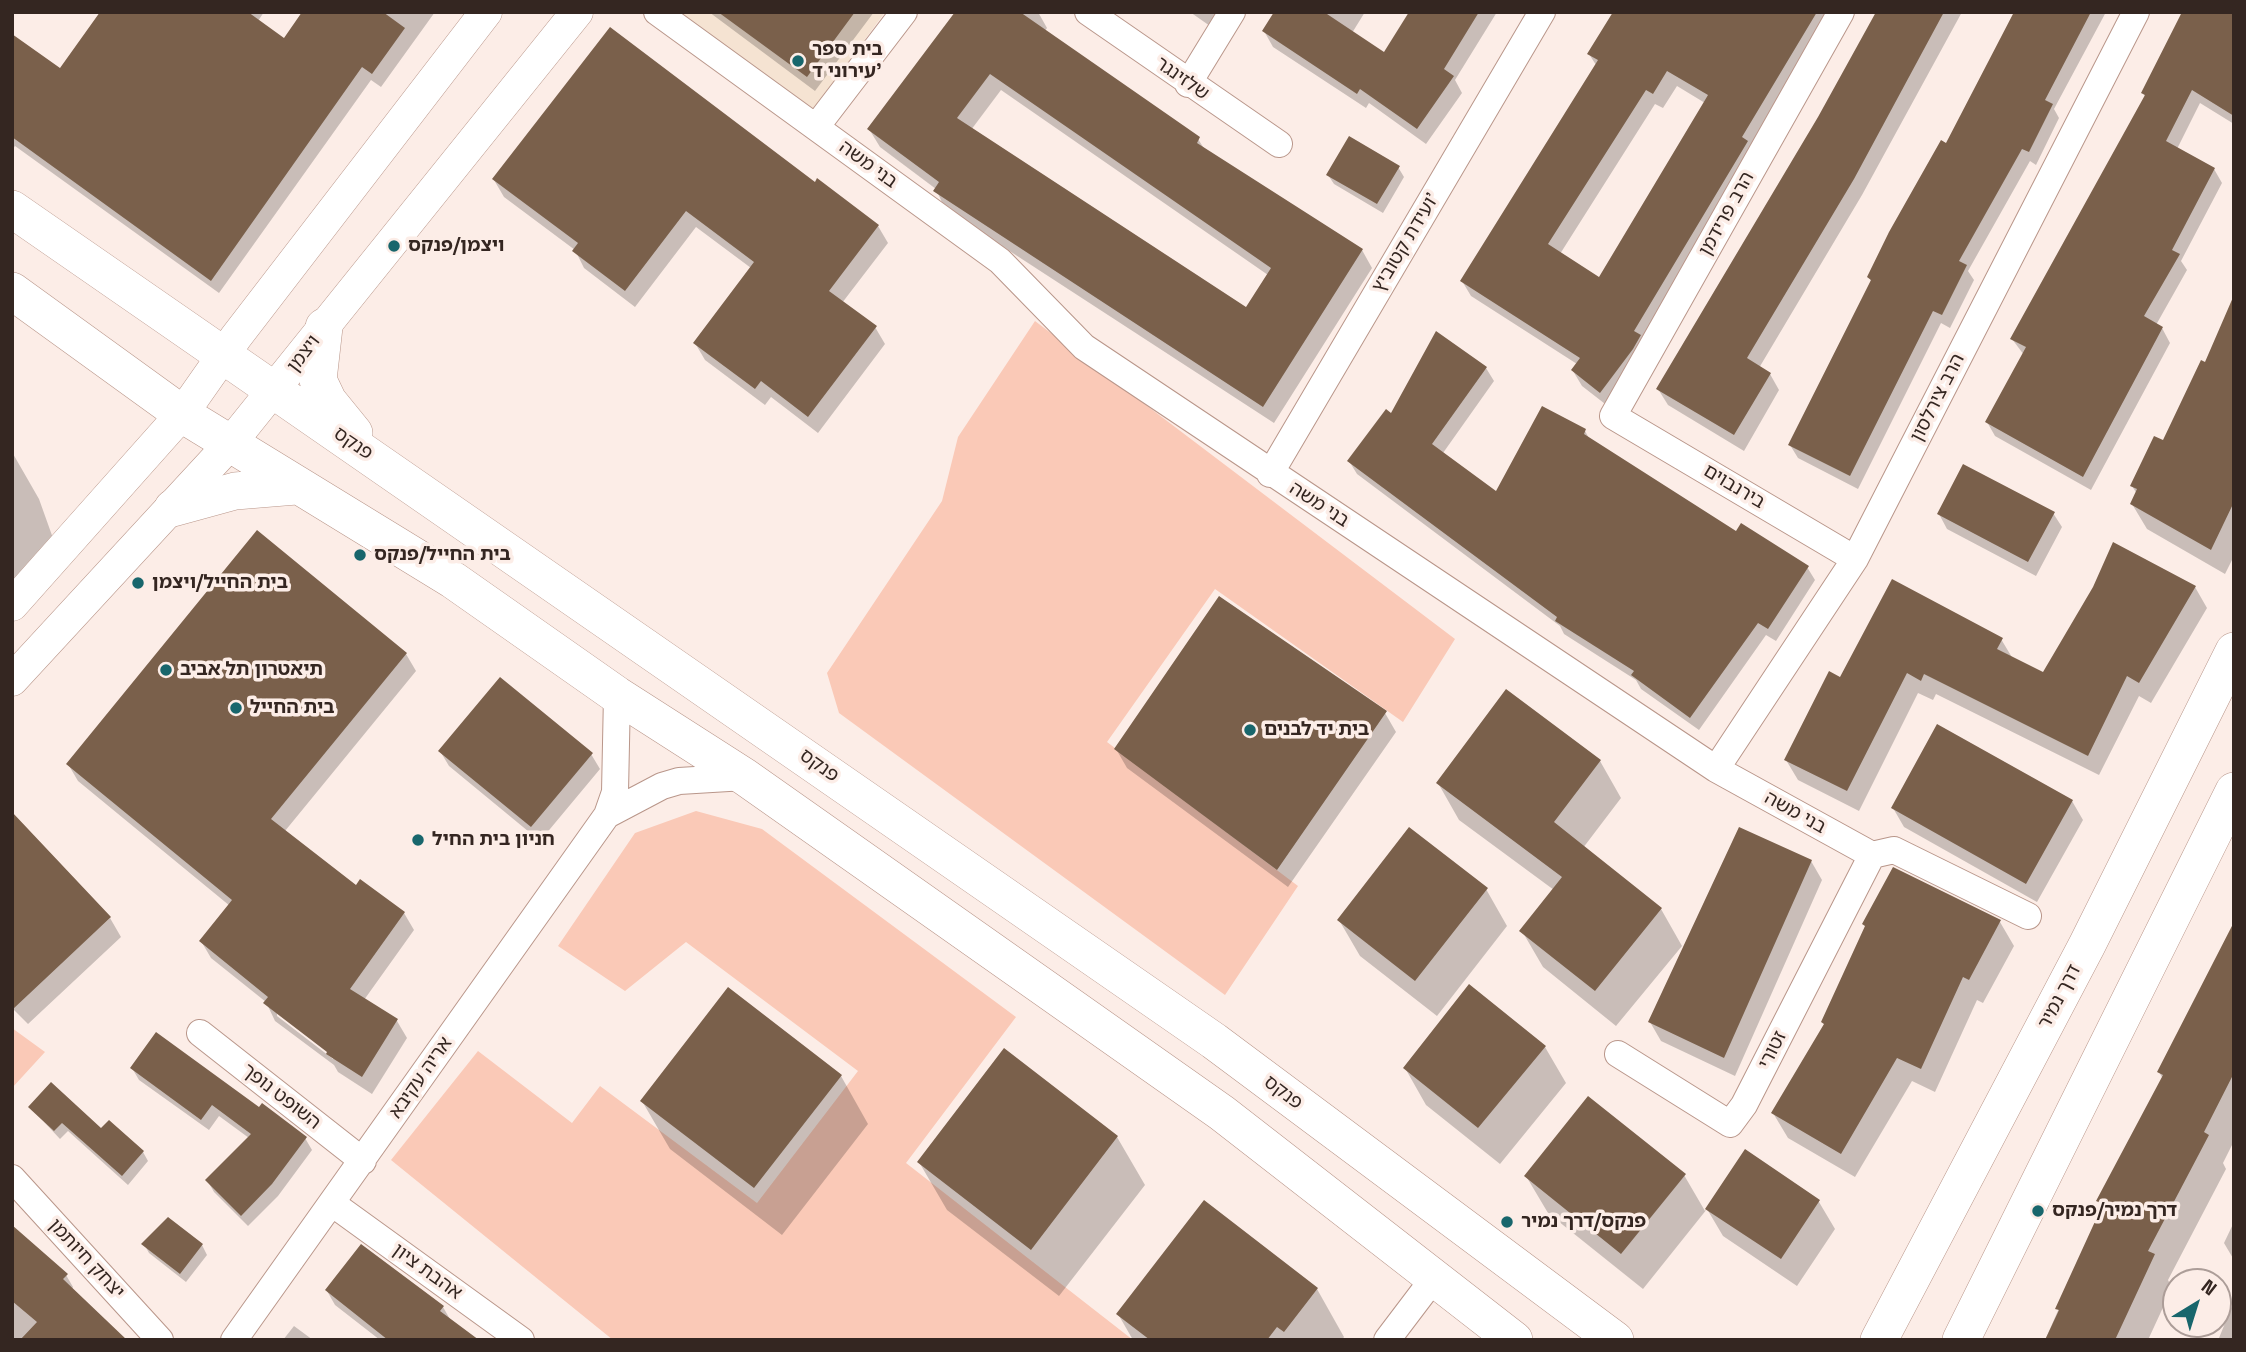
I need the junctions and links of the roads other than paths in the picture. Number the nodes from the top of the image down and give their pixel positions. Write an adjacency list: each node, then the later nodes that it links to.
1 (486, 12): 16 (street)
2 (577, 12): 15 (street, ויצמן)
3 (657, 12): 11 (street, בני משה)
4 (904, 12): 11 (street)
5 (1088, 12): 10 (street, שלזינגר)
6 (1232, 12): 10 (street)
7 (1542, 12): 22 (street, ועידת קטוביץ')
8 (1841, 12): 19 (street, הרב פרידמן)
9 (2136, 12): 25 (street, הרב צירלסון)
10 (1188, 84): 12 (street, שלזינגר)
11 (816, 127): 22 (street, בני משה)
12 (1279, 144)
13 (12, 209): 16 (main road, פנקס)
14 (12, 291): 18 (main road)
15 (324, 327): 17 (street, ויצמן); 21 (main road)
16 (222, 355): 17 (main road, פנקס); 18 (street)
17 (275, 391): 20 (street, ויצמן); 21 (main road, פנקס)
18 (182, 414): 20 (main road); 26 (street)
19 (1614, 416): 25 (street, בירנבוים)
20 (229, 445): 23 (main road); 24 (street, ויצמן)
21 (383, 464): 48 (main road, פנקס)
22 (1270, 474): 30 (street, בני משה)
23 (296, 486): 24 (main road); 29 (main road)
24 (173, 508): 28 (street, ויצמן)
25 (1855, 559): 30 (street, הרב צירלסון)
26 (12, 605)
27 (2234, 651): 42 (main road, דרך נמיר)
28 (12, 680)
29 (617, 695): 31 (main road); 33 (street, אריה עקיבא)
30 (1716, 769): 34 (street, בני משה)
31 (745, 777): 33 (street, אריה עקיבא); 41 (main road)
32 (2234, 791): 50 (main road)
33 (607, 815): 38 (street, אריה עקיבא)
34 (1872, 855): 35 (street, בני משה); 37 (street, זטורי)
35 (2028, 916)
36 (200, 1033): 38 (street, השופט נופך)
37 (1618, 1054)
38 (363, 1161): 40 (street, אריה עקיבא)
39 (12, 1178): 43 (street, יצחק חיותמן)
40 (333, 1203): 44 (street, אריה עקיבא); 45 (street, אהבת ציון)
41 (1434, 1279): 46 (street); 47 (main road)
42 (1884, 1330): 49 (main road)
43 (160, 1340)
44 (234, 1340)
45 (521, 1340)
46 (1387, 1340)
47 (1514, 1340)
48 (1615, 1340)
49 (1853, 1340)
50 (1961, 1340)

